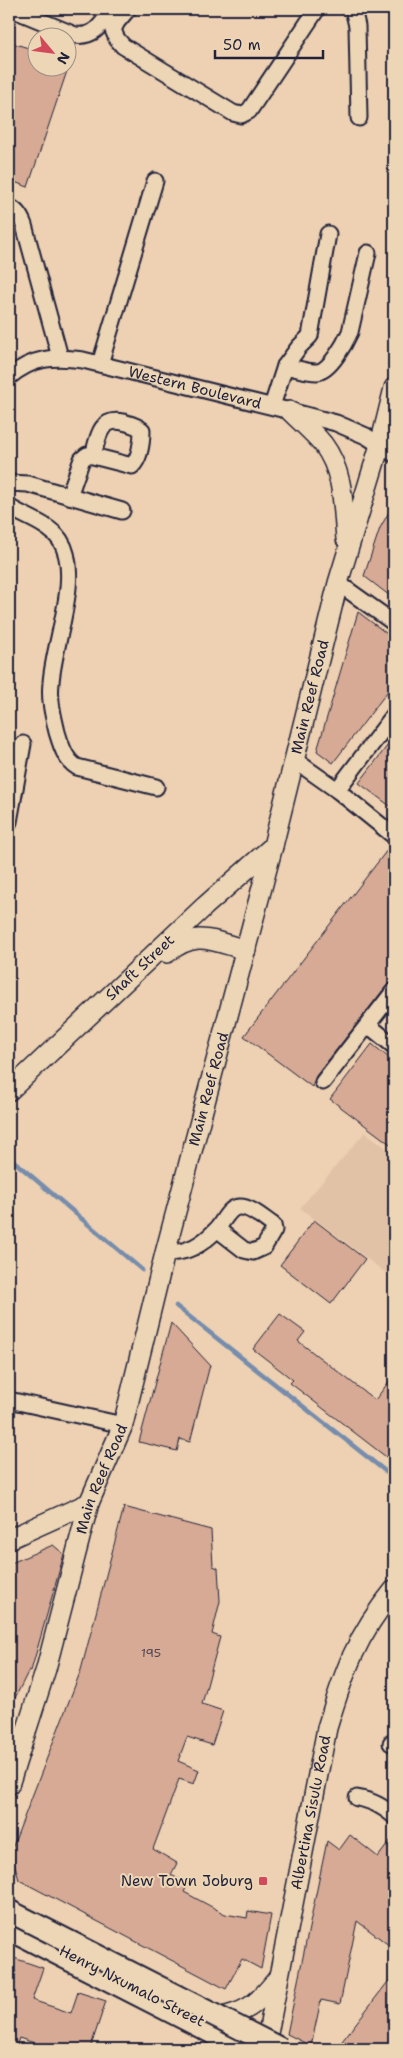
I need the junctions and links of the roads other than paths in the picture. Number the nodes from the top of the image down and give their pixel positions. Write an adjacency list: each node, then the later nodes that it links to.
1 (12, 9): 5 (street)
2 (128, 9): 3 (street)
3 (317, 9)
4 (353, 9): 6 (street)
5 (106, 10)
6 (359, 118)
7 (155, 181): 12 (street)
8 (9, 206): 11 (street)
9 (328, 234): 13 (street)
10 (368, 253): 13 (street)
11 (60, 357): 12 (street, Western Boulevard); 14 (street, Western Boulevard)
12 (100, 364): 16 (street, Western Boulevard)
13 (285, 366): 16 (street)
14 (10, 371)
15 (394, 388): 18 (main road, Main Reef Road)
16 (272, 406): 17 (street, Western Boulevard)
17 (290, 411): 18 (street, Western Boulevard); 24 (main road)
18 (388, 440): 24 (main road, Main Reef Road)
19 (93, 456): 21 (street)
20 (9, 483): 21 (street)
21 (69, 496): 23 (street)
22 (9, 507): 30 (street)
23 (122, 511)
24 (347, 550): 25 (main road, Main Reef Road)
25 (338, 583): 26 (street); 29 (main road, Main Reef Road)
26 (394, 623)
27 (394, 716): 31 (street)
28 (23, 744): 32 (street)
29 (293, 759): 31 (street); 34 (main road, Main Reef Road)
30 (156, 787)
31 (337, 790): 33 (street)
32 (9, 822)
33 (394, 836)
34 (273, 846): 35 (main road, Main Reef Road); 36 (main road, Shaft Street)
35 (246, 950): 36 (main road); 43 (main road, Main Reef Road)
36 (129, 978): 41 (main road, Shaft Street)
37 (394, 991): 38 (street)
38 (368, 1025): 39 (street); 40 (street)
39 (394, 1046)
40 (323, 1082)
41 (9, 1091)
42 (217, 1229): 43 (street)
43 (166, 1253): 45 (main road, Main Reef Road)
44 (9, 1400): 45 (street)
45 (123, 1426): 46 (main road, Main Reef Road)
46 (89, 1503): 47 (main road); 49 (main road, Main Reef Road)
47 (9, 1539)
48 (394, 1590): 57 (main road, Albertina Sisulu Road)
49 (9, 1785)
50 (357, 1798): 51 (street)
51 (394, 1816)
52 (9, 1900): 56 (main road)
53 (9, 1911): 62 (highway, bridge)
54 (9, 1922): 56 (street, Henry Nxumalo Street)
55 (9, 1929): 59 (highway)
56 (44, 1941): 58 (street, Henry Nxumalo Street)
57 (280, 1975): 58 (main road); 61 (main road, Albertina Sisulu Road)
58 (202, 2022): 60 (street, Henry Nxumalo Street)
59 (244, 2049)
60 (256, 2049)
61 (264, 2049)
62 (281, 2049)

